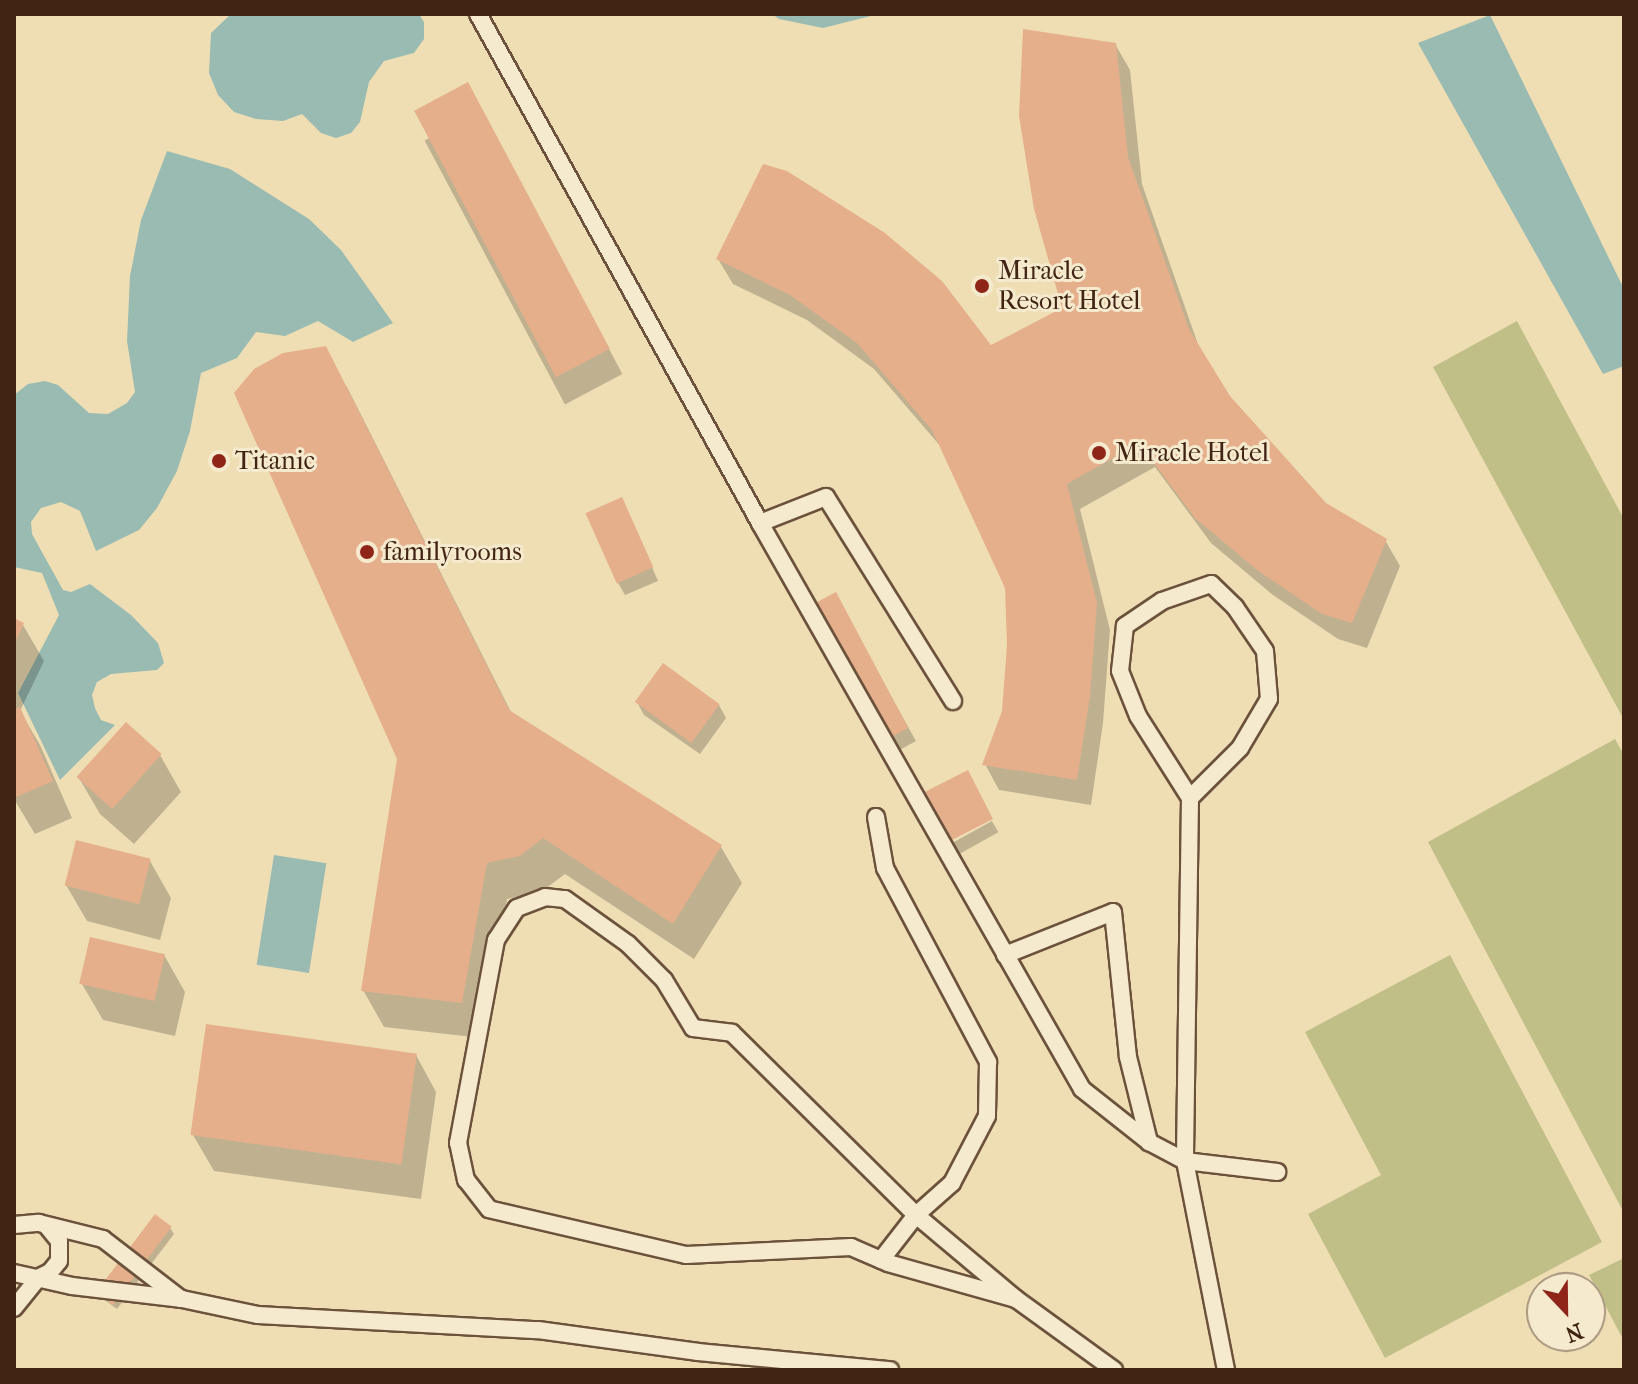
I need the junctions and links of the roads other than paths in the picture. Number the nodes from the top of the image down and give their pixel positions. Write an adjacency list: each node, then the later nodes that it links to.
1 (478, 14): 2 (lane)
2 (760, 523): 3 (lane); 6 (lane)
3 (953, 701)
4 (1190, 798): 4 (lane); 8 (lane)
5 (876, 817): 10 (lane)
6 (1005, 955): 7 (lane); 7 (lane)
7 (1149, 1142): 8 (lane)
8 (1185, 1161): 9 (lane); 21 (lane)
9 (1277, 1172)
10 (916, 1215): 13 (lane); 13 (lane); 17 (lane)
11 (46, 1226): 12 (lane); 15 (lane); 16 (lane)
12 (18, 1227)
13 (881, 1260): 17 (lane)
14 (15, 1272): 15 (lane)
15 (38, 1278): 16 (lane); 18 (lane)
16 (182, 1299): 19 (lane)
17 (1016, 1299): 20 (lane)
18 (14, 1308)
19 (890, 1370)
20 (1114, 1370)
21 (1226, 1370)

